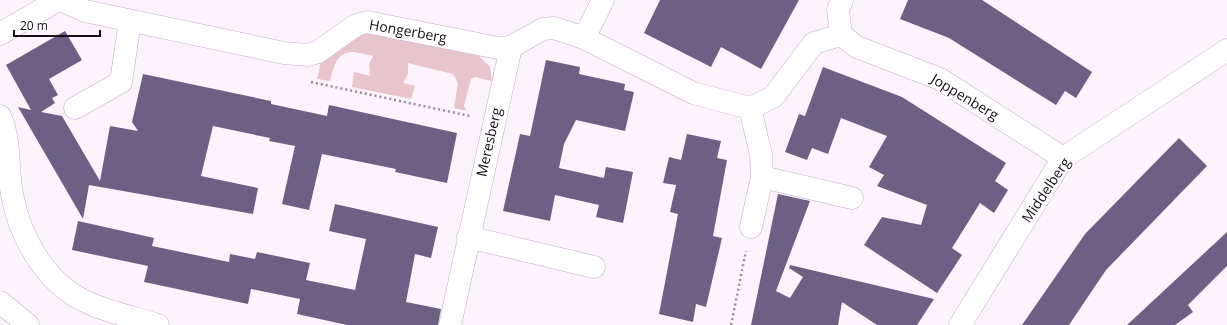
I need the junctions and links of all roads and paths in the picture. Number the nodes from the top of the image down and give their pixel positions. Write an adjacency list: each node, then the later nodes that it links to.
1 (60, 0): 4 (street); 5 (street)
2 (603, 0): 7 (street)
3 (842, 0): 6 (street)
4 (130, 21): 10 (street); 11 (street)
5 (0, 34)
6 (841, 35): 12 (street); 15 (street, Joppenberg)
7 (584, 38): 8 (street); 12 (street)
8 (511, 47): 10 (street, Hongerberg); 14 (street, Meresberg)
9 (1227, 50): 15 (street, Middelberg)
10 (308, 55): 14 (path)
11 (75, 108)
12 (750, 108): 16 (street)
13 (0, 116): 25 (street)
14 (494, 121): 19 (street, Meresberg)
15 (1064, 158): 28 (street, Middelberg)
16 (762, 177): 17 (street); 18 (street)
17 (852, 198)
18 (750, 227): 27 (path)
19 (468, 237): 20 (street); 26 (street, Meresberg)
20 (594, 267)
21 (0, 302): 24 (street)
22 (0, 311): 23 (street)
23 (9, 325)
24 (28, 325)
25 (158, 325)
26 (450, 325)
27 (731, 325)
28 (960, 325)

